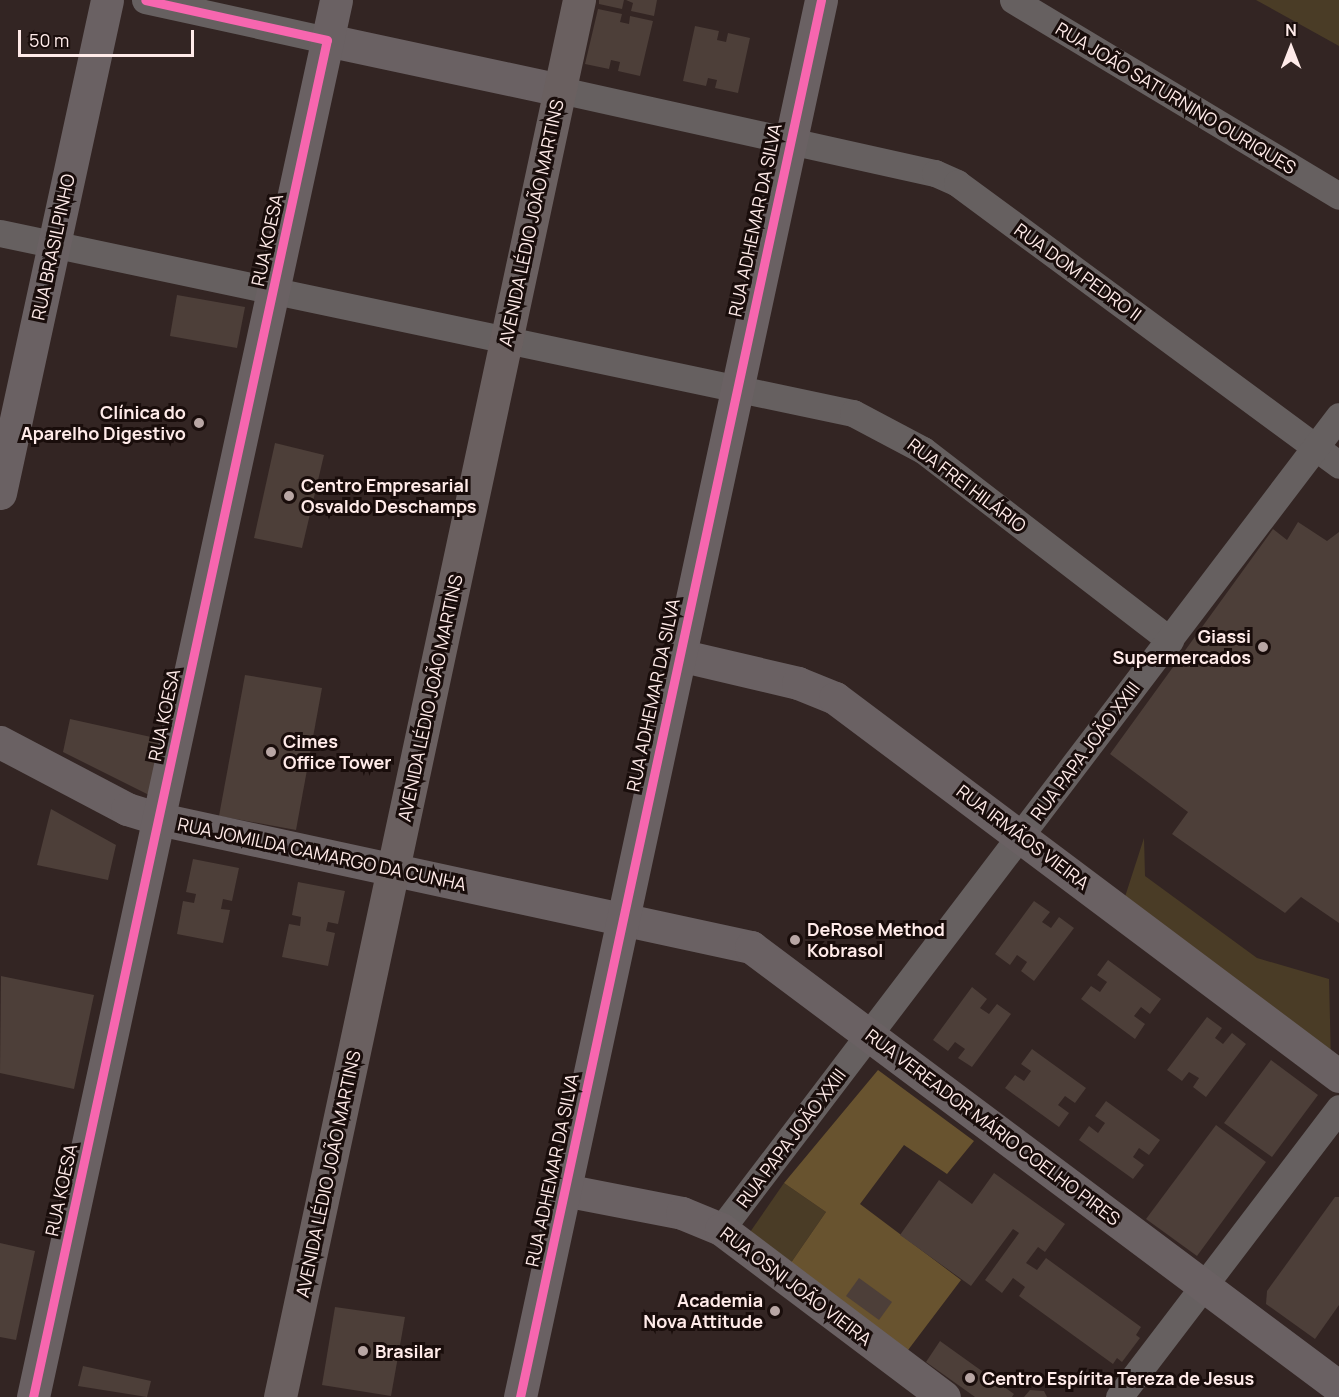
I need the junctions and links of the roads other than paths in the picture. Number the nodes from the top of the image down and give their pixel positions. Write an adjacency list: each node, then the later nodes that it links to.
1 (107, 0): 12 (street, RUA BRASILPINHO)
2 (145, 0): 7 (street)
3 (336, 0): 7 (street, RUA KOESA)
4 (579, 0): 8 (main road, AVENIDA LÉDIO JOÃO MARTINS)
5 (821, 0): 9 (street, RUA ADHEMAR DA SILVA)
6 (1013, 0): 10 (street, RUA JOÃO SATURNINO OURIQUES)
7 (327, 40): 8 (street); 13 (street, RUA KOESA)
8 (560, 90): 9 (street, RUA DOM PEDRO II); 14 (main road, AVENIDA LÉDIO JOÃO MARTINS)
9 (789, 141): 15 (street, RUA ADHEMAR DA SILVA); 17 (street, RUA DOM PEDRO II)
10 (1339, 196)
11 (0, 233): 12 (street, RUA FREI HILÁRIO)
12 (54, 244): 13 (street, RUA FREI HILÁRIO); 19 (street, RUA BRASILPINHO)
13 (273, 290): 14 (street, RUA FREI HILÁRIO); 23 (street, RUA KOESA)
14 (507, 339): 15 (street, RUA FREI HILÁRIO); 25 (main road, AVENIDA LÉDIO JOÃO MARTINS)
15 (736, 387): 20 (street, RUA FREI HILÁRIO); 21 (street, RUA ADHEMAR DA SILVA)
16 (1339, 416): 17 (street, RUA PAPA JOÃO XXIII)
17 (1316, 447): 18 (street, RUA DOM PEDRO II); 20 (street, RUA PAPA JOÃO XXIII)
18 (1339, 465)
19 (0, 493)
20 (1170, 640): 24 (street, RUA PAPA JOÃO XXIII)
21 (679, 655): 24 (street, RUA IRMÃOS VIEIRA); 26 (street, RUA ADHEMAR DA SILVA)
22 (0, 742): 23 (street, RUA JOMILDA CAMARGO DA CUNHA)
23 (159, 819): 25 (street, RUA JOMILDA CAMARGO DA CUNHA); 34 (street, RUA KOESA)
24 (1021, 835): 27 (street, RUA PAPA JOÃO XXIII); 28 (street, RUA IRMÃOS VIEIRA)
25 (393, 868): 26 (street, RUA JOMILDA CAMARGO DA CUNHA); 35 (main road, AVENIDA LÉDIO JOÃO MARTINS)
26 (622, 917): 27 (street, RUA VEREADOR MÁRIO COELHO PIRES); 30 (street, RUA ADHEMAR DA SILVA)
27 (870, 1034): 31 (street, RUA PAPA JOÃO XXIII); 32 (street, RUA VEREADOR MÁRIO COELHO PIRES)
28 (1339, 1076)
29 (1339, 1108): 32 (street)
30 (564, 1190): 31 (street, RUA OSNI JOÃO VIEIRA); 36 (street, RUA ADHEMAR DA SILVA)
31 (721, 1229): 37 (street, RUA OSNI JOÃO VIEIRA)
32 (1204, 1286): 33 (street, RUA VEREADOR MÁRIO COELHO PIRES); 38 (street)
33 (1339, 1388)
34 (33, 1397)
35 (280, 1397)
36 (520, 1397)
37 (945, 1397)
38 (1119, 1397)

